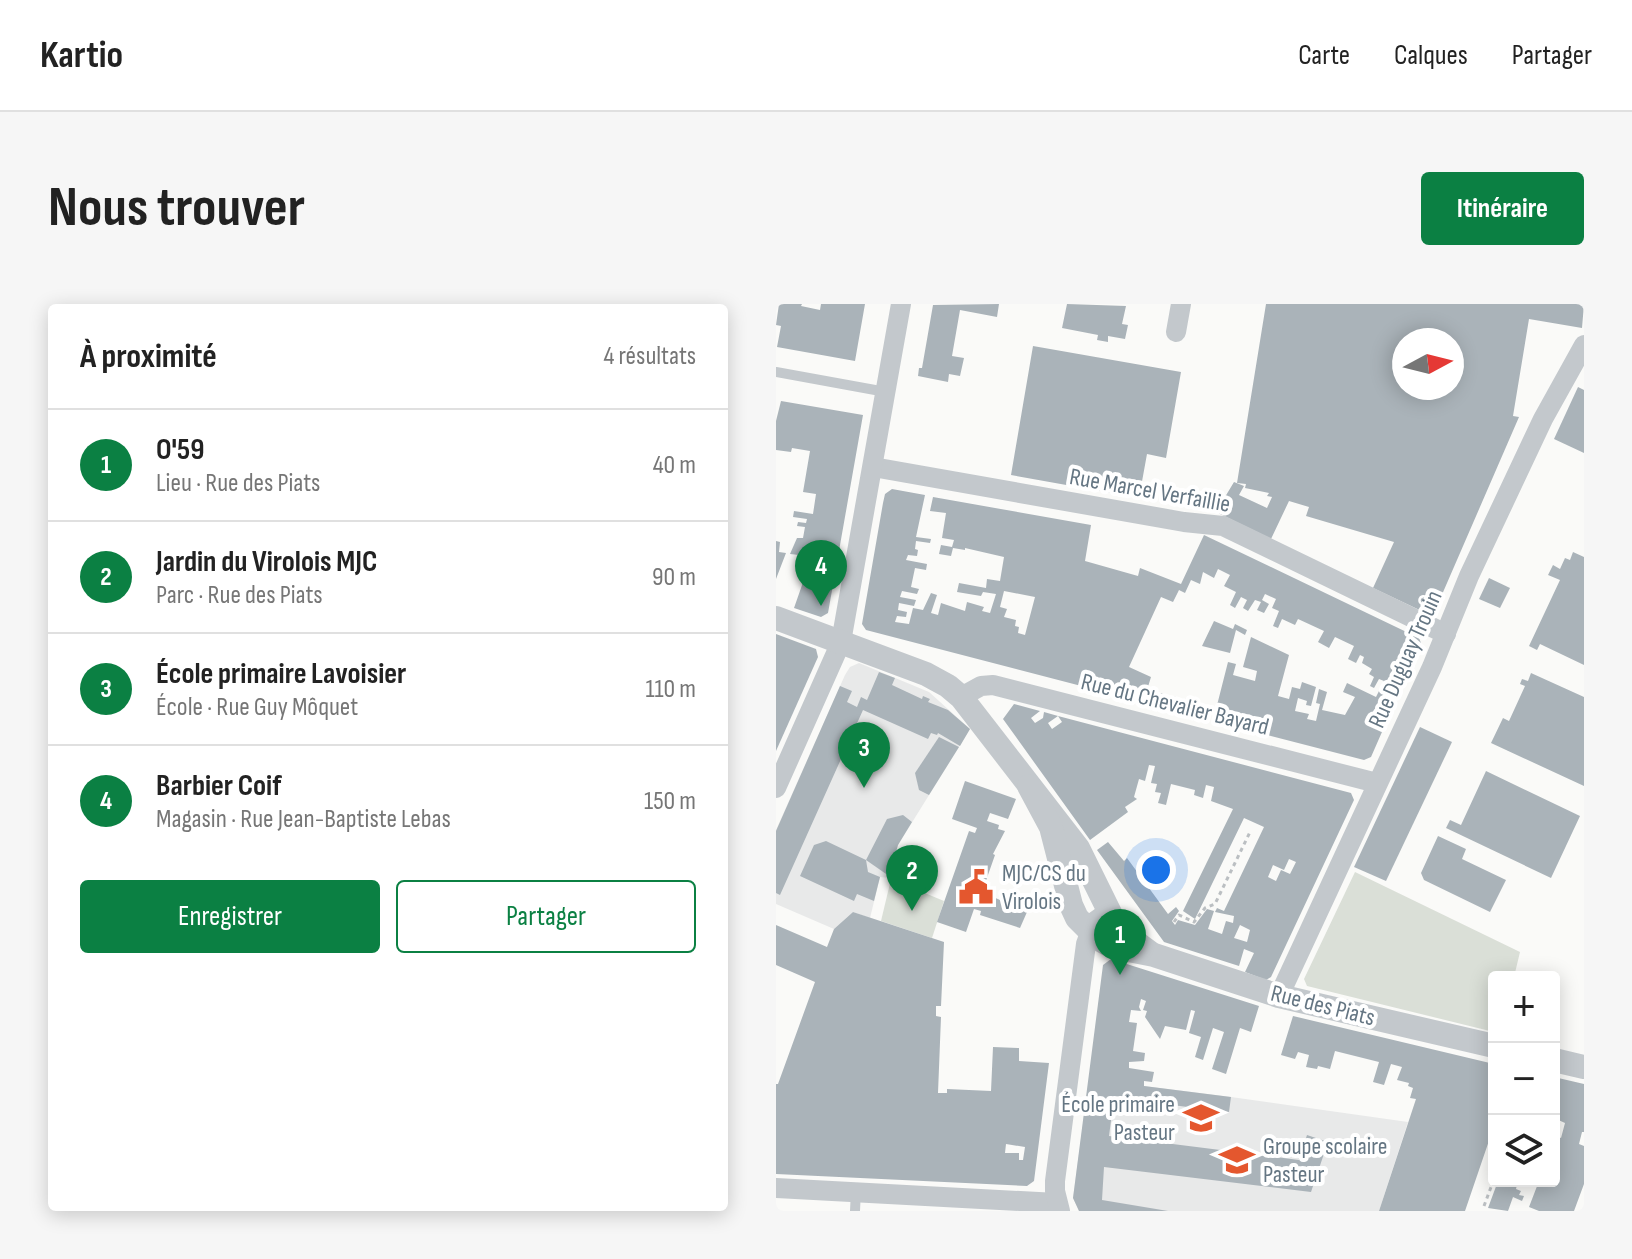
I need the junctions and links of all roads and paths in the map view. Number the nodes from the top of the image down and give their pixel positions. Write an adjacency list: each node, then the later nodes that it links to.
1 (901, 304): 6 (street)
2 (1181, 304): 3 (street)
3 (1176, 332)
4 (1584, 345): 9 (street, Rue Duguay Trouin)
5 (776, 372): 6 (lane)
6 (886, 392): 7 (street)
7 (873, 467): 9 (street, Rue Marcel Verfaillie); 10 (street)
8 (776, 618): 10 (street, Rue des Piats)
9 (1446, 634): 12 (street, Rue Duguay Trouin)
10 (841, 642): 11 (street, Rue des Piats); 14 (street)
11 (961, 697): 12 (street, Rue du Chevalier Bayard); 13 (street, Rue des Piats)
12 (1377, 783): 20 (street, Rue Duguay Trouin)
13 (1029, 786): 16 (street, Rue des Piats); 18 (street, Rue des Piats)
14 (776, 787)
15 (1251, 830): 17 (path)
16 (1108, 912): 18 (street); 19 (street, Rue des Piats)
17 (1174, 922)
18 (1089, 931): 19 (street, Rue des Piats); 28 (street)
19 (1154, 955): 20 (street, Rue des Piats)
20 (1279, 996): 21 (street, Rue des Piats)
21 (1488, 1045)
22 (1560, 1061): 23 (street)
23 (1584, 1067)
24 (1491, 1187): 27 (path)
25 (776, 1188): 26 (street)
26 (855, 1201): 28 (street)
27 (1484, 1206)
28 (1059, 1207)

